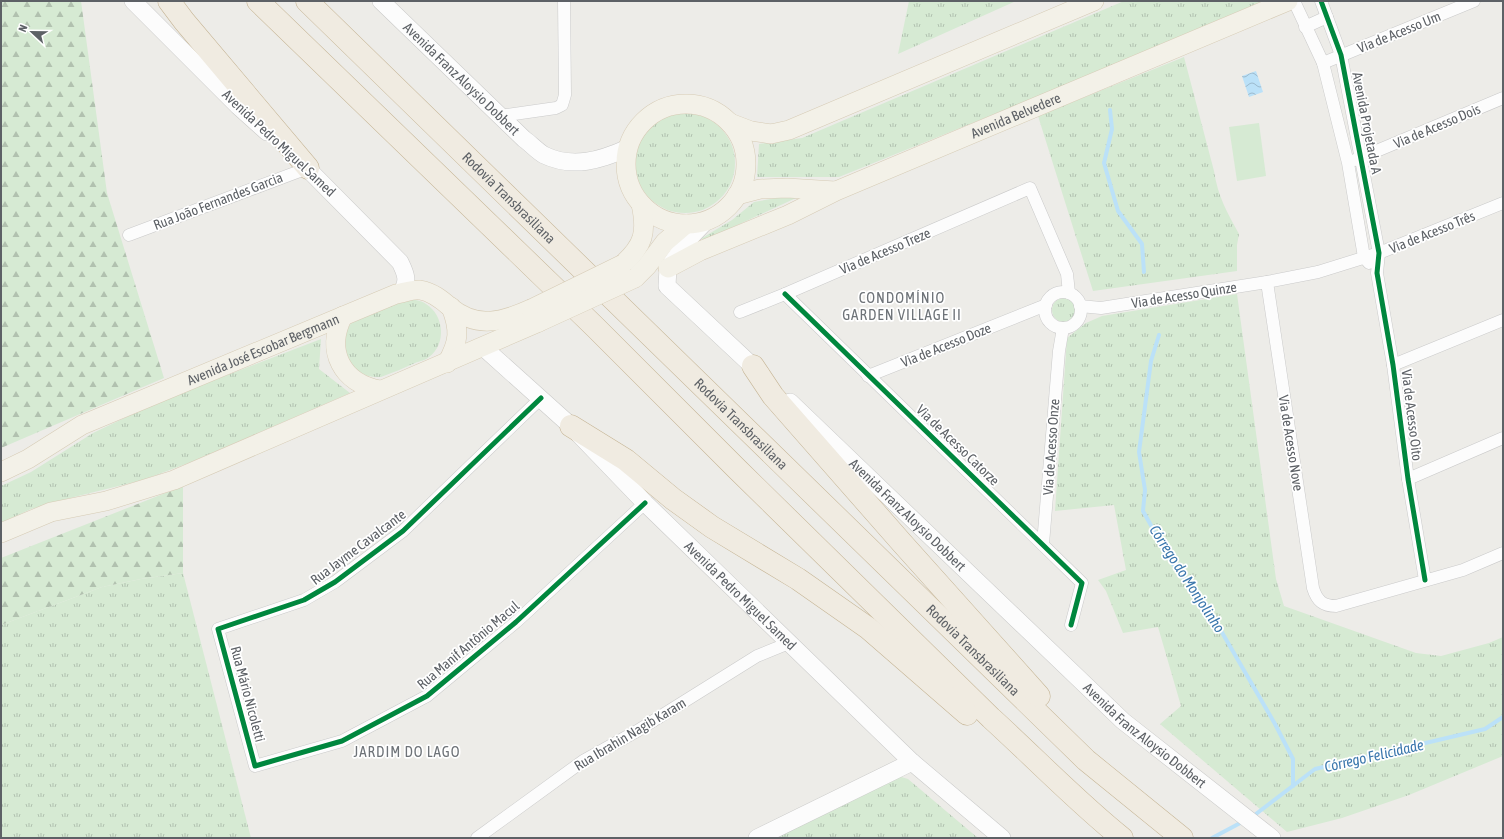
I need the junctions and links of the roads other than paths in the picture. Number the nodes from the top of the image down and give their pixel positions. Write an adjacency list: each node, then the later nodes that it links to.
1 (133, 1): 22 (main road, Avenida Pedro Miguel Samed)
2 (169, 1): 22 (highway)
3 (258, 1): 69 (highway)
4 (307, 1): 66 (highway, Rodovia Transbrasiliana)
5 (381, 1): 17 (main road, Avenida Franz Aloysio Dobbert)
6 (564, 1): 17 (street)
7 (1094, 1): 18 (main road)
8 (1288, 1): 23 (main road, Avenida Belvedere)
9 (1294, 1): 13 (street, Avenida Projetada A)
10 (1321, 1): 12 (street, Avenida Projetada A)
11 (1474, 1): 14 (street, Via de Acesso Um)
12 (1327, 17): 13 (street); 14 (street, Avenida Projetada A)
13 (1305, 27): 15 (street, Avenida Projetada A)
14 (1341, 55): 15 (street, Via de Acesso Um); 20 (street, Avenida Projetada A)
15 (1323, 63): 21 (street, Avenida Projetada A)
16 (1503, 98): 20 (street, Via de Acesso Dois)
17 (500, 116): 19 (main road, Avenida Franz Aloysio Dobbert)
18 (730, 123): 19 (main road); 24 (main road)
19 (628, 148): 26 (main road)
20 (1362, 157): 21 (street, Via de Acesso Dois); 30 (street, Avenida Projetada A)
21 (1348, 163): 31 (street, Avenida Projetada A)
22 (308, 168): 29 (street, Rua João Fernandes Garcia); 36 (main road, Avenida Pedro Miguel Samed)
23 (836, 192): 24 (main road, Avenida Belvedere); 32 (main road)
24 (737, 195): 27 (main road)
25 (1503, 203): 30 (street, Via de Acesso Três)
26 (641, 204): 28 (main road); 33 (main road)
27 (706, 220): 28 (main road); 32 (main road)
28 (686, 224): 33 (main road)
29 (129, 235)
30 (1379, 253): 31 (street, Via de Acesso Três); 34 (street, Via de Acesso Oito)
31 (1364, 258): 34 (street); 35 (street, Via de Acesso Três)
32 (668, 268): 50 (main road, Avenida Franz Aloysio Dobbert)
33 (629, 271): 44 (main road, bridge)
34 (1377, 273): 49 (street, Via de Acesso Oito)
35 (1267, 282): 42 (street, Via de Acesso Quinze); 62 (street, Via de Acesso Nove)
36 (401, 293): 39 (main road, Avenida José Escobar Bergmann); 43 (main road, Avenida José Escobar Bergmann)
37 (1064, 293): 38 (street, Via de Acesso Treze); 40 (street); 42 (street)
38 (785, 294): 41 (street, Via de Acesso Treze); 51 (street, Via de Acesso Catorze)
39 (451, 307): 44 (main road, Avenida José Escobar Bergmann); 48 (main road)
40 (1046, 310): 46 (street); 51 (street, Via de Acesso Doze)
41 (740, 312)
42 (1080, 312): 46 (street)
43 (342, 316): 52 (main road); 56 (main road, Avenida José Escobar Bergmann)
44 (535, 316): 47 (main road)
45 (1503, 320): 49 (street)
46 (1058, 327): 60 (street, Via de Acesso Onze)
47 (483, 347): 48 (main road); 53 (main road, Avenida Pedro Miguel Samed)
48 (447, 363): 52 (main road)
49 (1393, 365): 57 (street, Via de Acesso Oito)
50 (753, 366): 66 (highway); 71 (main road, Avenida Franz Aloysio Dobbert)
51 (868, 376): 60 (street, Via de Acesso Catorze)
52 (380, 390): 59 (main road)
53 (541, 398): 54 (main road, Avenida Pedro Miguel Samed); 64 (street, Rua Jayme Cavalcante)
54 (571, 426): 58 (main road, Avenida Pedro Miguel Samed); 69 (highway)
55 (1503, 438): 57 (street)
56 (1, 472)
57 (1408, 479): 62 (street, Via de Acesso Oito)
58 (645, 503): 65 (main road, Avenida Pedro Miguel Samed); 68 (street, Rua Manif Antônio Macul)
59 (1, 532)
60 (1044, 544): 63 (street, Via de Acesso Catorze)
61 (1503, 553): 62 (street)
62 (1425, 580)
63 (1071, 625)
64 (218, 630): 68 (street, Rua Mário Nicoletti)
65 (789, 643): 67 (main road, Avenida Pedro Miguel Samed); 72 (street, Rua Ibrahin Nagib Karam)
66 (1086, 760): 70 (highway, Rodovia Transbrasiliana)
67 (912, 762): 73 (main road); 74 (main road, Avenida Pedro Miguel Samed)
68 (255, 766)
69 (1072, 794): 75 (highway)
70 (1176, 834)
71 (1266, 834)
72 (477, 838)
73 (757, 838)
74 (1002, 838)
75 (1122, 838)

